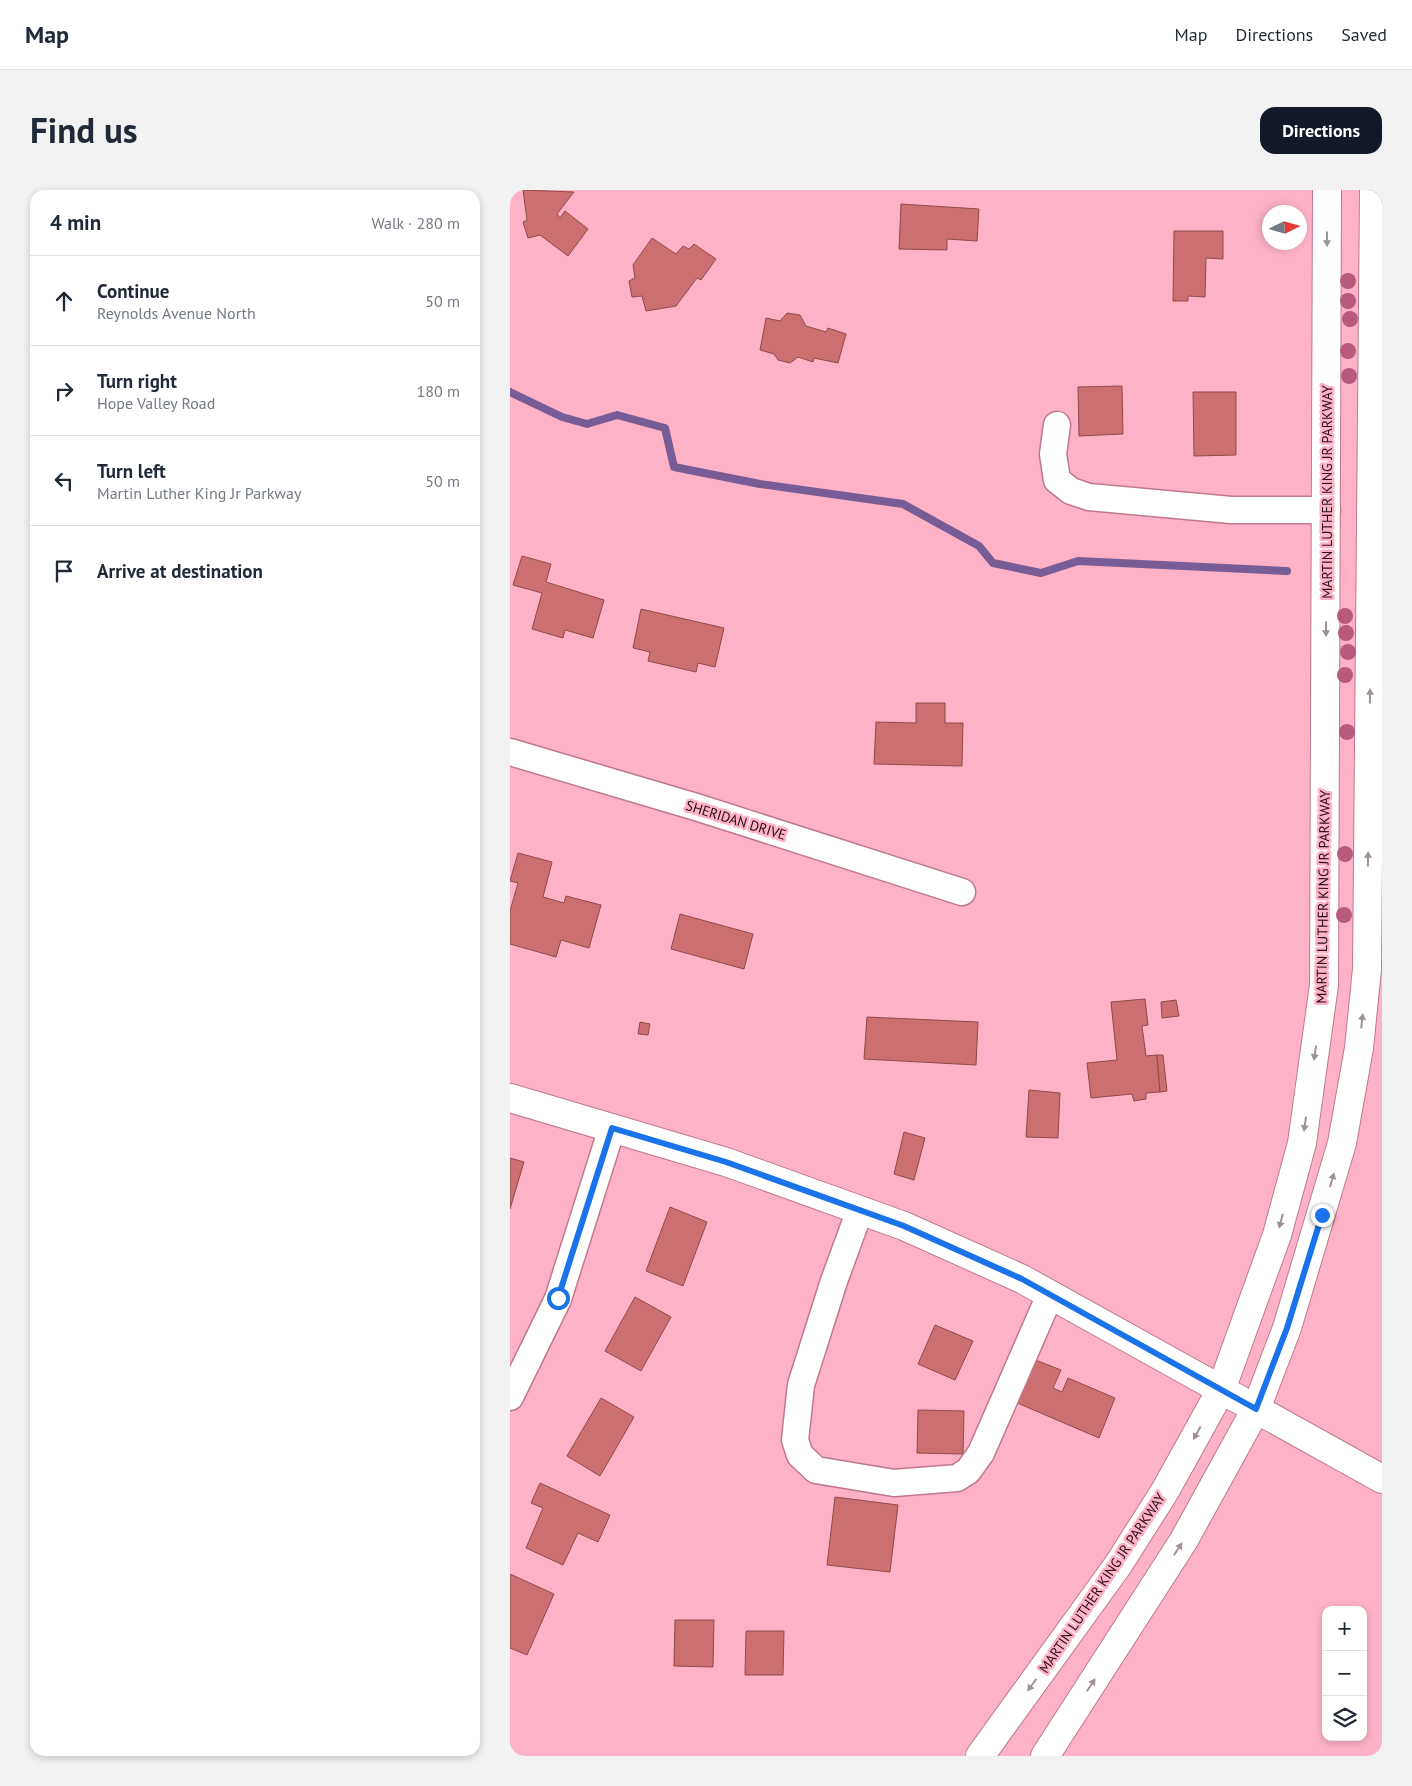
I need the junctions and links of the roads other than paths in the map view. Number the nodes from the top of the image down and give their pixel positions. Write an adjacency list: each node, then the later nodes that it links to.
1 (1327, 190): 4 (main road, MARTIN LUTHER KING JR PARKWAY, one-way to 4)
2 (1374, 190): 13 (main road, one-way to 2)
3 (1057, 424): 4 (street)
4 (1327, 510): 11 (main road, MARTIN LUTHER KING JR PARKWAY, one-way to 11)
5 (510, 752): 6 (street, SHERIDAN DRIVE)
6 (962, 892)
7 (510, 1098): 8 (main road)
8 (612, 1128): 9 (main road); 12 (street)
9 (860, 1210): 10 (main road); 10 (street)
10 (1050, 1295): 11 (main road)
11 (1221, 1390): 13 (main road); 15 (main road, MARTIN LUTHER KING JR PARKWAY, one-way to 15)
12 (510, 1397)
13 (1256, 1409): 14 (main road); 16 (main road, one-way to 13)
14 (1382, 1479)
15 (980, 1756)
16 (1045, 1756)

